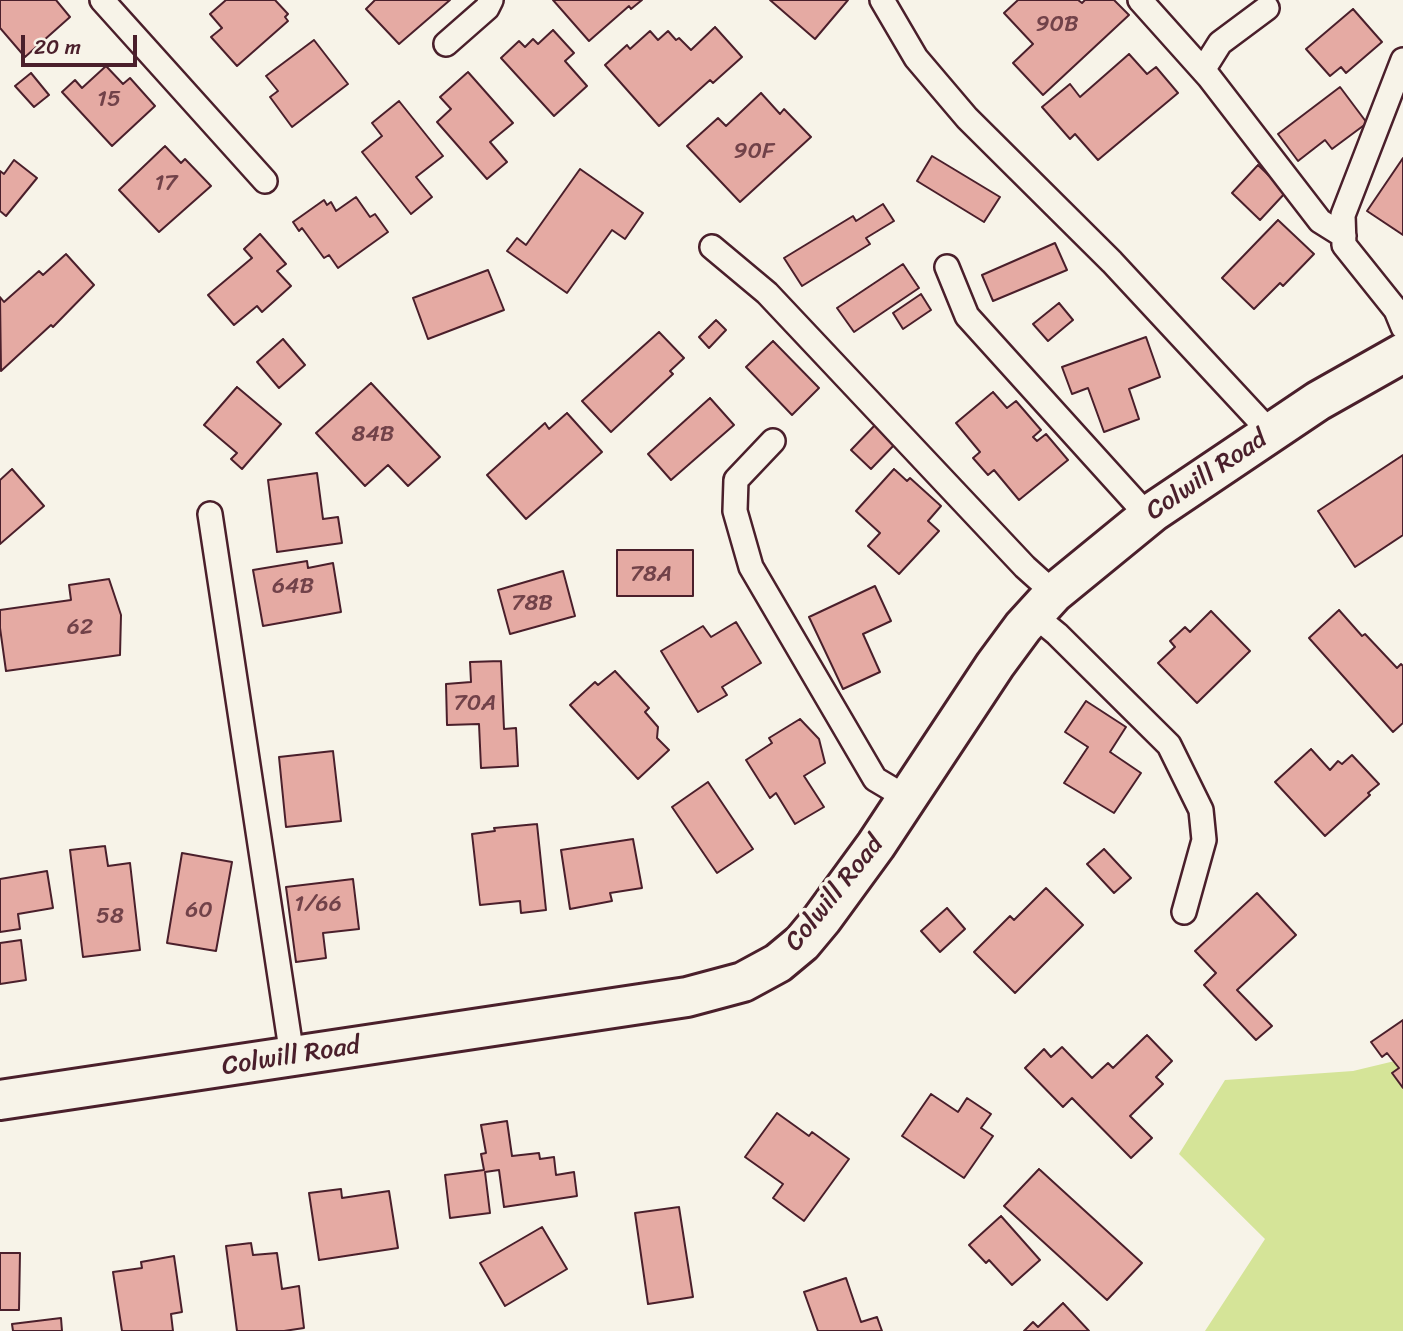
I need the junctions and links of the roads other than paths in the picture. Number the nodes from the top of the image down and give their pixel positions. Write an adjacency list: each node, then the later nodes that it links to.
1 (102, 0): 9 (lane)
2 (491, 0): 6 (lane)
3 (882, 0): 15 (lane)
4 (1140, 0): 8 (lane)
5 (1266, 8): 8 (lane)
6 (446, 44)
7 (1403, 60): 10 (lane)
8 (1203, 70): 10 (lane)
9 (265, 181)
10 (1344, 236): 13 (lane)
11 (712, 247): 19 (lane)
12 (947, 267): 18 (lane)
13 (1403, 327)
14 (1403, 353): 15 (street, Colwill Road)
15 (1271, 433): 18 (street, Colwill Road)
16 (773, 441): 20 (lane)
17 (210, 514): 22 (lane)
18 (1148, 516): 19 (street, Colwill Road)
19 (1044, 604): 20 (street, Colwill Road); 21 (lane)
20 (907, 798): 22 (street, Colwill Road)
21 (1184, 912)
22 (292, 1056): 23 (street, Colwill Road)
23 (0, 1100)

